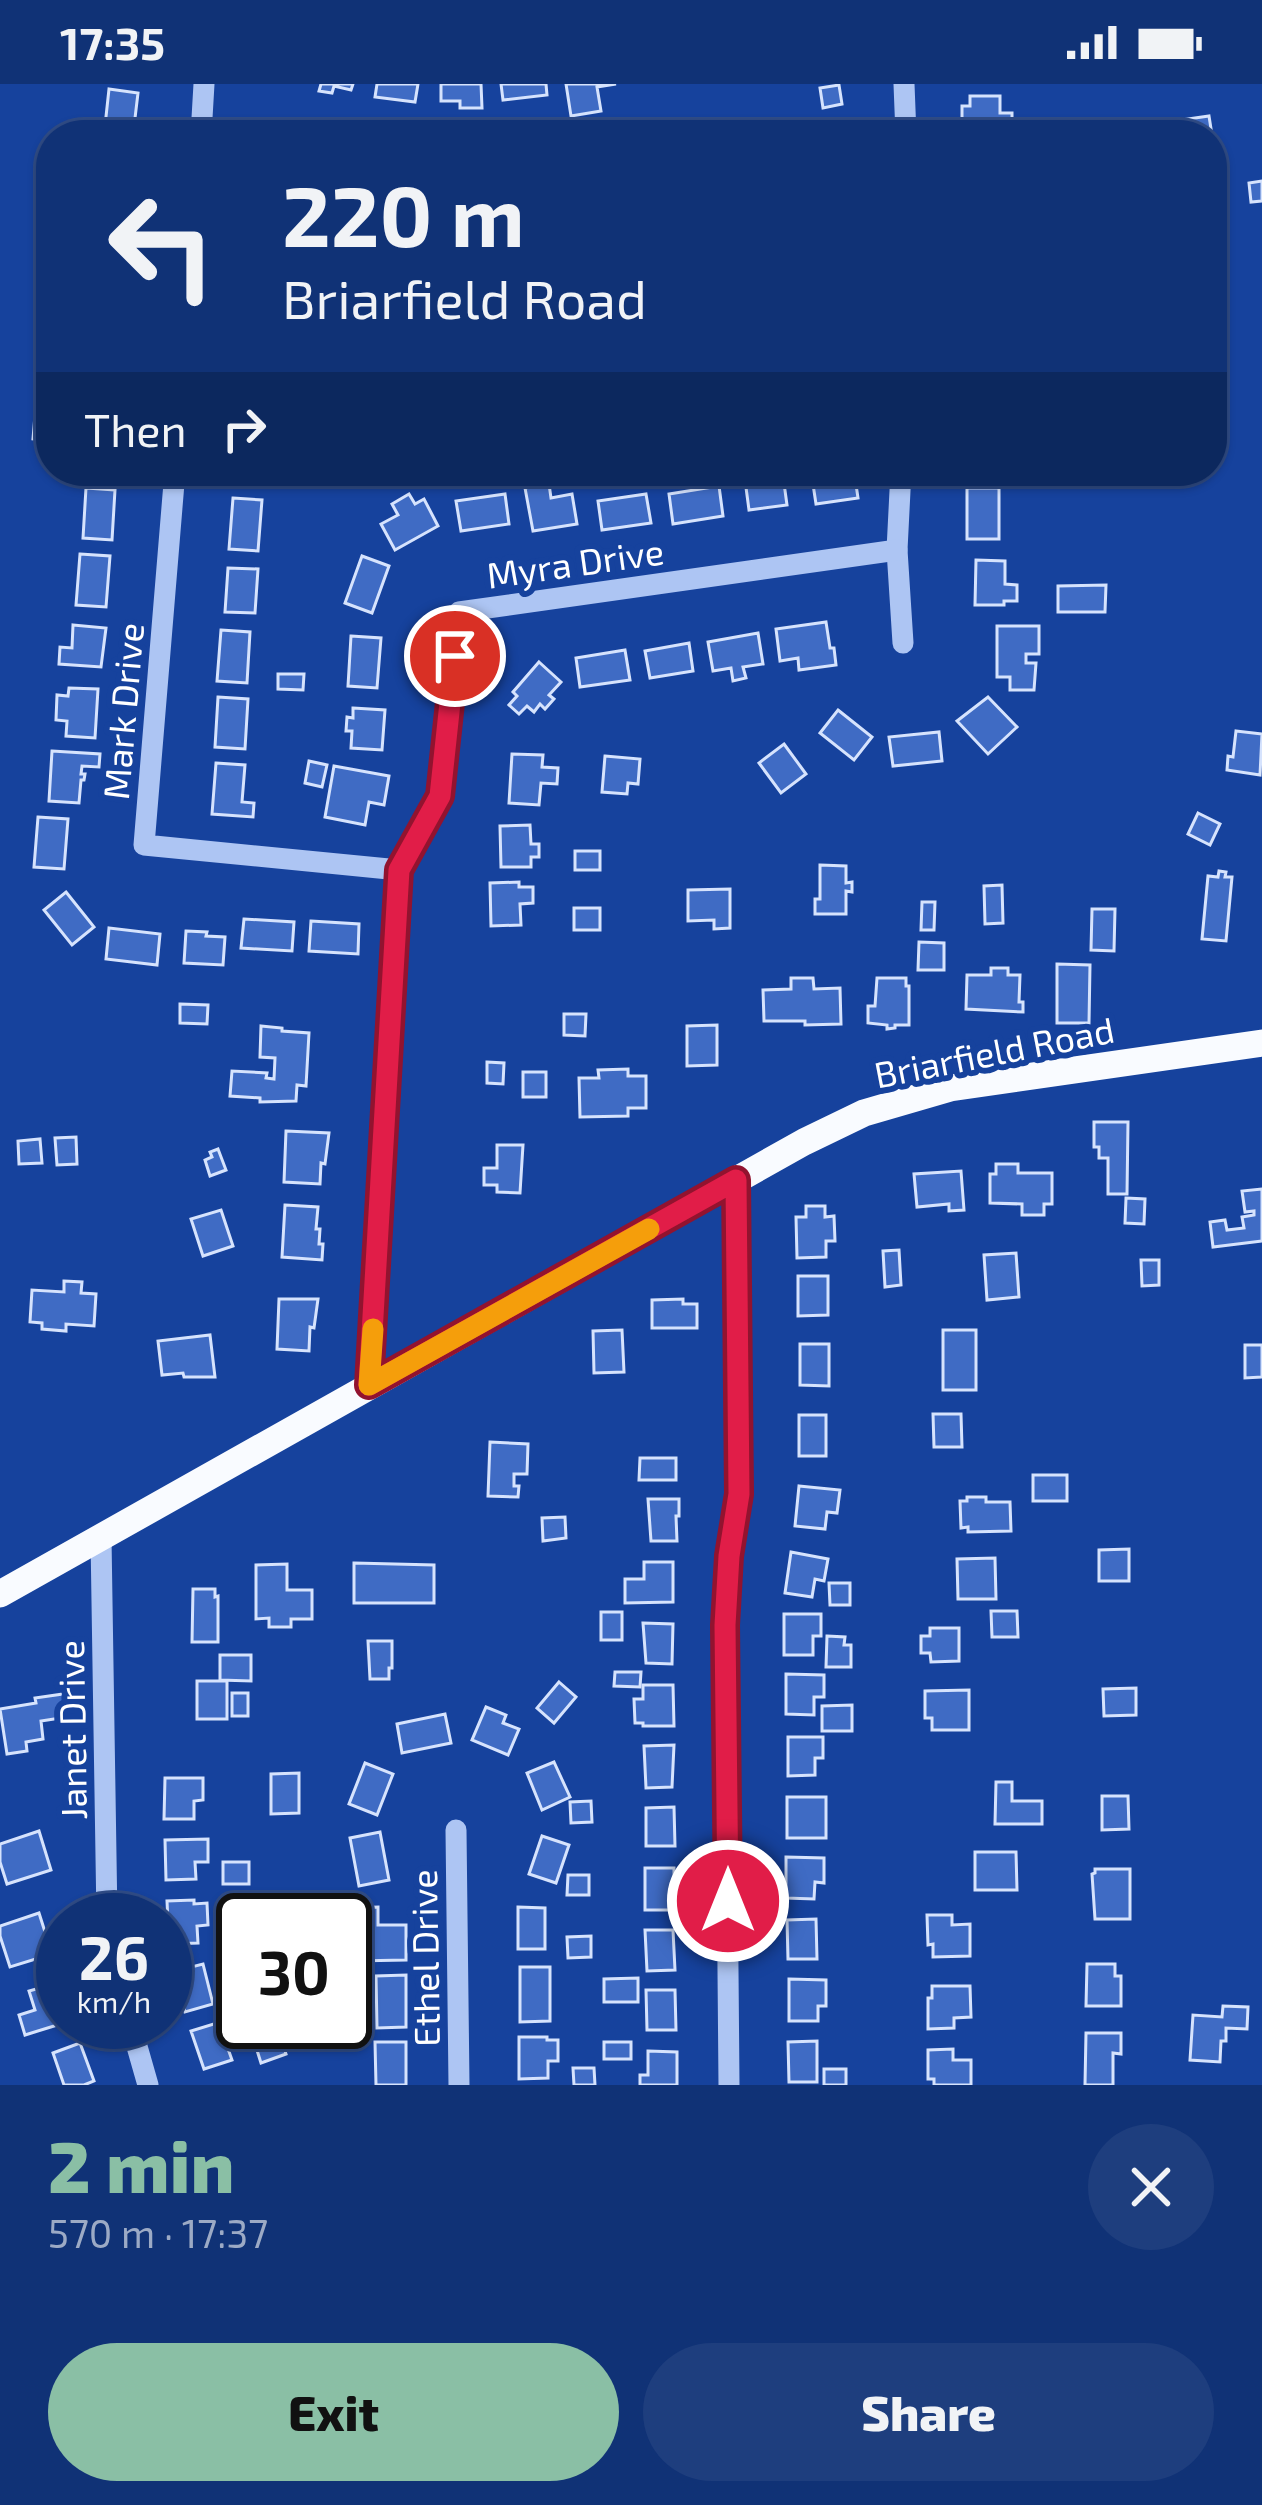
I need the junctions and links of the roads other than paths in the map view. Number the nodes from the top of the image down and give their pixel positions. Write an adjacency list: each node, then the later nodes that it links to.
1 (204, 84): 3 (street)
2 (904, 84): 4 (street)
3 (202, 120)
4 (905, 120)
5 (174, 486): 9 (street, Mark Drive)
6 (900, 486): 7 (street)
7 (897, 550): 8 (street); 9 (street, Myra Drive)
8 (903, 643)
9 (399, 870): 12 (street)
10 (1262, 1042): 11 (main road, Briarfield Road)
11 (736, 1180): 12 (main road, Briarfield Road); 20 (street)
12 (369, 1385): 13 (main road, Briarfield Road)
13 (101, 1538): 14 (main road, Briarfield Road); 16 (street, Janet Drive)
14 (0, 1594)
15 (456, 1830): 19 (street, Ethel Drive)
16 (107, 1893)
17 (138, 2049): 18 (street)
18 (148, 2085)
19 (459, 2085)
20 (729, 2085)

